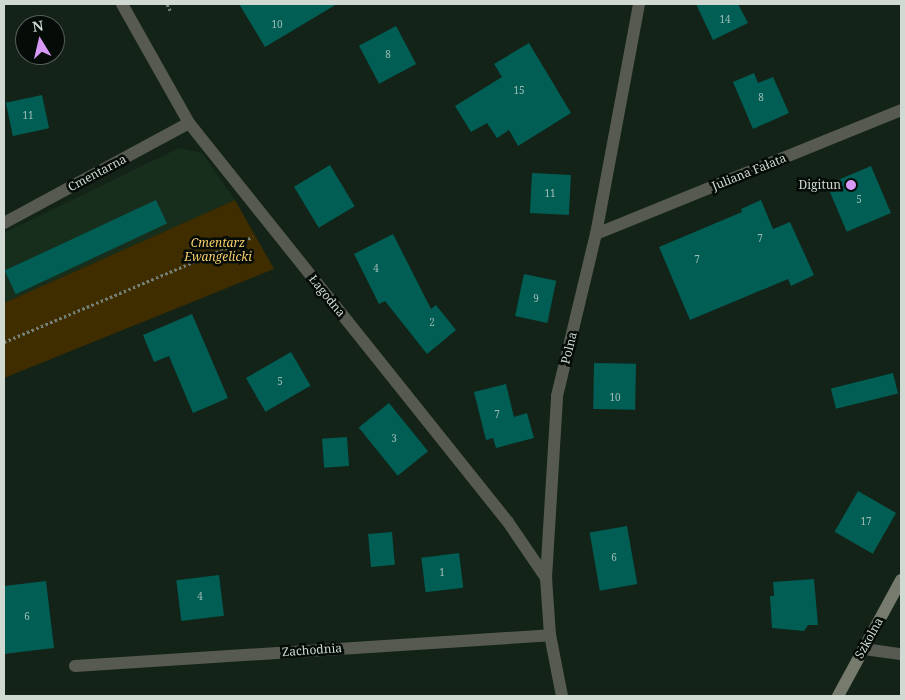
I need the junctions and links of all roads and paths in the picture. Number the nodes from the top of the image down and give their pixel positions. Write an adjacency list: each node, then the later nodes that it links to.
1 (122, 4): 6 (street, Łagodna)
2 (167, 4): 4 (path)
3 (639, 4): 9 (street, Polna)
4 (170, 10)
5 (901, 110): 9 (street, Juliana Fałata)
6 (190, 123): 7 (street, Cmentarna); 11 (street, Łagodna)
7 (4, 223)
8 (262, 231): 10 (path)
9 (596, 234): 11 (street, Polna)
10 (4, 342)
11 (546, 578): 13 (street, Polna)
12 (901, 580): 14 (street, Szkolna)
13 (550, 635): 16 (street, Zachodnia); 17 (street, Polna)
14 (864, 649): 15 (street); 18 (street, Szkolna)
15 (901, 654)
16 (74, 666)
17 (562, 696)
18 (838, 696)

